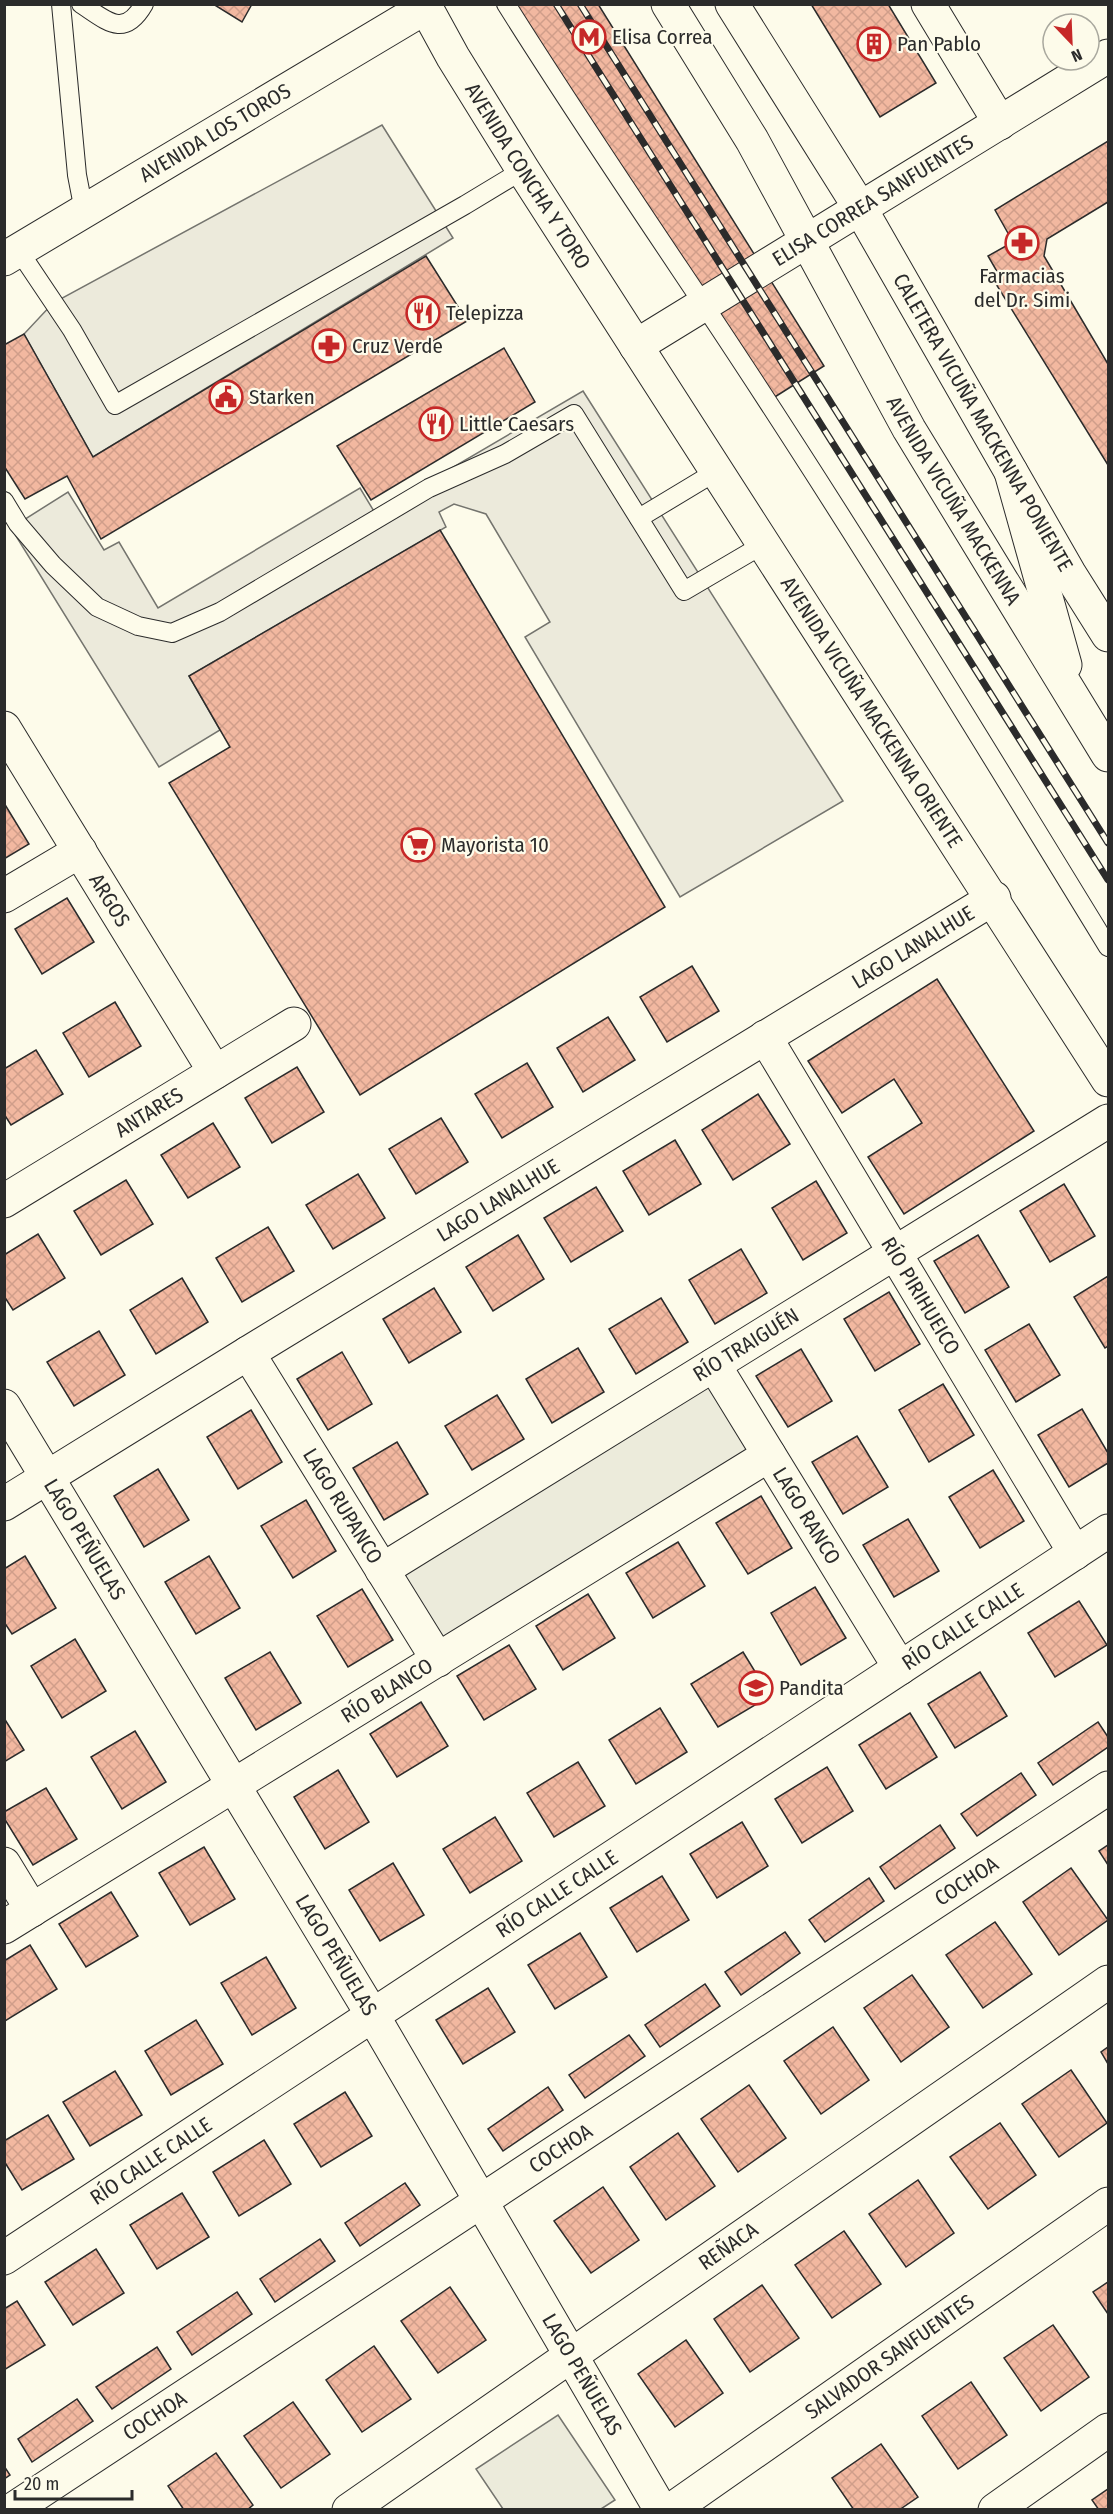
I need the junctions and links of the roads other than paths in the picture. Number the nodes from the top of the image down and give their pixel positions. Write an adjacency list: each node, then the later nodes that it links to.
1 (61, 4): 13 (lane)
2 (81, 4): 3 (lane)
3 (144, 4)
4 (506, 4): 16 (lane)
5 (668, 4): 14 (street)
6 (732, 4): 12 (street, CALETERA VICUÑA MACKENNA PONIENTE)
7 (928, 4): 10 (street)
8 (425, 6): 11 (street, AVENIDA CONCHA Y TORO); 13 (street, AVENIDA LOS TOROS)
9 (1108, 56): 10 (street, ELISA CORREA SANFUENTES)
10 (1000, 123): 12 (street, ELISA CORREA SANFUENTES)
11 (523, 170): 15 (lane); 17 (street, AVENIDA CONCHA Y TORO)
12 (860, 208): 14 (street, ELISA CORREA SANFUENTES); 19 (street, CALETERA VICUÑA MACKENNA PONIENTE)
13 (84, 211): 15 (street, AVENIDA LOS TOROS)
14 (808, 241): 16 (street, ELISA CORREA SANFUENTES); 24 (street, AVENIDA VICUÑA MACKENNA)
15 (12, 255)
16 (704, 305): 17 (street, ELISA CORREA SANFUENTES); 30 (lane)
17 (636, 346): 18 (street, AVENIDA VICUÑA MACKENNA ORIENTE)
18 (717, 471): 21 (lane); 22 (street, AVENIDA VICUÑA MACKENNA ORIENTE)
19 (1011, 472): 23 (street, CALETERA VICUÑA MACKENNA PONIENTE); 24 (street)
20 (4, 501): 21 (lane)
21 (639, 518): 22 (lane)
22 (764, 544): 29 (street, AVENIDA VICUÑA MACKENNA ORIENTE)
23 (1108, 635)
24 (1075, 701): 26 (street, AVENIDA VICUÑA MACKENNA)
25 (4, 728): 27 (street, ARGOS)
26 (1108, 755)
27 (80, 851): 28 (street); 33 (street, ARGOS)
28 (4, 897)
29 (994, 898): 32 (street, LAGO LANALHUE); 34 (street, AVENIDA VICUÑA MACKENNA ORIENTE)
30 (1108, 947)
31 (294, 1024): 33 (street, ANTARES)
32 (765, 1037): 37 (street, RÍO PIRIHUEICO); 38 (street, LAGO LANALHUE)
33 (215, 1072): 36 (street, ANTARES)
34 (1108, 1080)
35 (1108, 1121): 37 (street, RÍO TRAIGUÉN)
36 (4, 1201)
37 (894, 1253): 39 (street, RÍO TRAIGUÉN); 45 (street, RÍO PIRIHUEICO)
38 (248, 1353): 42 (street, LAGO LANALHUE); 46 (street, LAGO RUPANCO)
39 (714, 1365): 41 (street, LAGO RANCO); 46 (street, RÍO TRAIGUÉN)
40 (4, 1406): 42 (street, LAGO PEÑUELAS)
41 (769, 1455): 47 (street, RÍO BLANCO); 48 (street, LAGO RANCO)
42 (47, 1477): 43 (street, LAGO LANALHUE); 49 (street, LAGO PEÑUELAS)
43 (4, 1504)
44 (1108, 1531): 45 (street, RÍO CALLE CALLE)
45 (1075, 1553): 48 (street, RÍO CALLE CALLE)
46 (382, 1570): 47 (street, LAGO RUPANCO)
47 (438, 1660): 49 (street, RÍO BLANCO)
48 (900, 1668): 55 (street, RÍO CALLE CALLE)
49 (234, 1785): 52 (street, RÍO BLANCO); 55 (street, LAGO PEÑUELAS)
50 (1108, 1788): 56 (street, COCHOA)
51 (4, 1864): 52 (street)
52 (32, 1910): 53 (street, RÍO BLANCO)
53 (4, 1927)
54 (1108, 1982): 59 (street, REÑACA)
55 (373, 2016): 56 (street, LAGO PEÑUELAS); 58 (street, RÍO CALLE CALLE)
56 (481, 2201): 59 (street, LAGO PEÑUELAS); 61 (street, COCHOA)
57 (1108, 2204): 64 (street, SALVADOR SANFUENTES)
58 (4, 2258)
59 (571, 2355): 62 (street, REÑACA); 63 (street, LAGO PEÑUELAS)
60 (1108, 2430): 65 (street)
61 (12, 2510)
62 (350, 2510)
63 (661, 2510)
64 (671, 2510)
65 (995, 2510)

